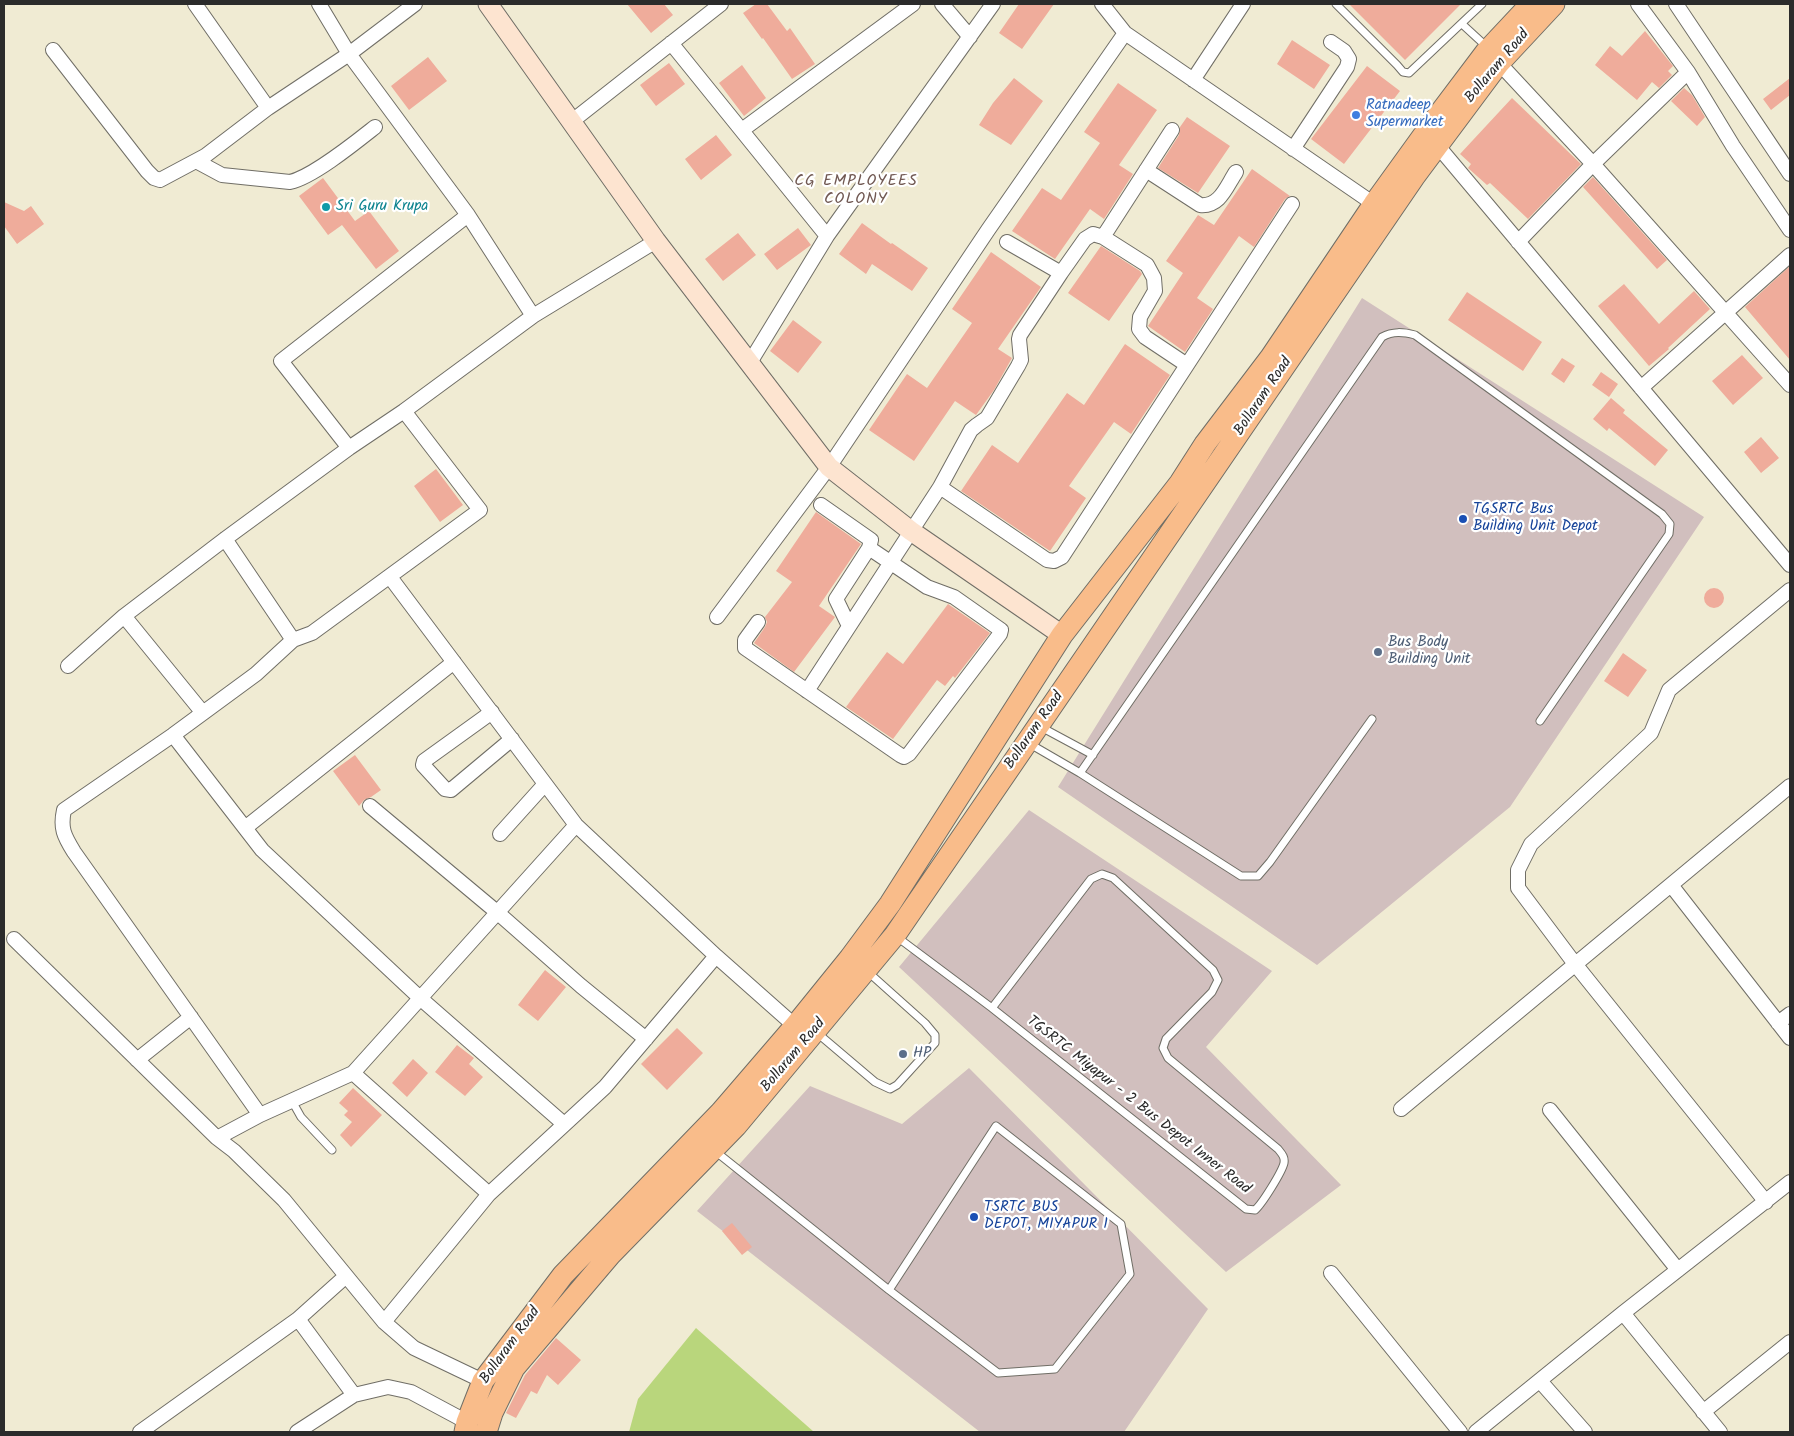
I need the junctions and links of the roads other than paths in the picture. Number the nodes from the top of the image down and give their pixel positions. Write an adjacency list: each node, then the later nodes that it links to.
1 (195, 4): 27 (street)
2 (318, 4): 23 (street)
3 (415, 4): 23 (street)
4 (488, 4): 28 (street)
5 (721, 4): 21 (street)
6 (914, 4): 30 (street)
7 (942, 4): 19 (street)
8 (993, 4): 19 (street)
9 (1102, 4): 18 (street)
10 (1243, 4): 26 (street)
11 (1336, 4): 17 (lane)
12 (1482, 4): 17 (lane)
13 (1531, 4): 24 (main road, Bollaram Road)
14 (1554, 4): 24 (main road, Bollaram Road)
15 (1638, 4): 25 (street)
16 (1676, 4): 38 (street)
17 (1462, 24): 24 (lane)
18 (1125, 33): 26 (street); 58 (street)
19 (970, 37): 43 (street)
20 (1331, 42): 33 (street)
21 (671, 43): 28 (street); 30 (street)
22 (53, 50): 34 (street)
23 (349, 54): 27 (street); 41 (street)
24 (1494, 56): 32 (main road, Bollaram Road); 35 (street); 40 (main road, Bollaram Road)
25 (1688, 72): 35 (street); 42 (street)
26 (1193, 80): 33 (street)
27 (268, 108): 34 (street)
28 (571, 122): 45 (street)
29 (375, 127): 34 (street)
30 (742, 130): 43 (street)
31 (1172, 130): 36 (street)
32 (1437, 145): 47 (street); 81 (main road, Bollaram Road)
33 (1293, 149): 40 (street)
34 (196, 161)
35 (1593, 164): 47 (street); 50 (street)
36 (1146, 170): 37 (street); 44 (street)
37 (1236, 172)
38 (1790, 174)
39 (1292, 204): 53 (street)
40 (1374, 204): 72 (main road, Bollaram Road)
41 (468, 215): 51 (street); 57 (street)
42 (1790, 230)
43 (827, 236): 52 (street)
44 (1102, 237): 49 (street); 53 (street)
45 (656, 241): 51 (street); 52 (street)
46 (1007, 242): 49 (street)
47 (1518, 242): 55 (street)
48 (1790, 256): 50 (street)
49 (1061, 273): 59 (street)
50 (1726, 312): 54 (street); 55 (street)
51 (533, 316): 56 (street)
52 (749, 364): 58 (street)
53 (1187, 365): 59 (street)
54 (1790, 385)
55 (1641, 388): 65 (street)
56 (404, 411): 57 (street); 66 (street)
57 (349, 448): 62 (street)
58 (829, 467): 61 (street); 69 (street)
59 (940, 487): 61 (street)
60 (821, 505): 63 (street)
61 (911, 531): 64 (street); 72 (street)
62 (225, 539): 68 (street); 73 (street)
63 (869, 548): 64 (street); 71 (street)
64 (891, 561): 71 (street); 76 (street)
65 (1790, 565)
66 (390, 577): 73 (street); 74 (street)
67 (1790, 590): 97 (street)
68 (124, 616): 75 (street); 78 (street)
69 (717, 617)
70 (758, 622): 76 (street)
71 (849, 626): 76 (street)
72 (1062, 636): 104 (main road, Bollaram Road)
73 (294, 640): 78 (street)
74 (454, 662): 77 (street); 90 (street)
75 (68, 666)
76 (807, 691)
77 (492, 712): 83 (street); 83 (street)
78 (203, 713): 82 (street)
79 (1372, 719): 85 (lane)
80 (1540, 721): 84 (lane)
81 (1033, 734): 84 (lane); 85 (lane); 94 (main road, Bollaram Road)
82 (173, 735): 90 (street); 102 (street)
83 (512, 739): 86 (street)
84 (1092, 755): 85 (lane)
85 (1080, 773)
86 (545, 784): 89 (street); 91 (street)
87 (1790, 786): 92 (street)
88 (370, 806): 93 (street)
89 (576, 825): 93 (street); 96 (street)
90 (245, 828): 99 (street)
91 (500, 834)
92 (1671, 885): 97 (street); 103 (street)
93 (498, 913): 99 (street); 106 (street)
94 (895, 935): 98 (main road, Bollaram Road); 100 (lane, TGSRTC Miyapur - 2 Bus Depot Inner Road)
95 (14, 939): 107 (street)
96 (716, 956): 104 (street); 106 (street)
97 (1575, 964): 110 (street); 119 (street)
98 (866, 970): 104 (main road, Bollaram Road); 104 (lane)
99 (420, 998): 108 (street); 113 (street)
100 (992, 1008): 100 (lane, TGSRTC Miyapur - 2 Bus Depot Inner Road)
101 (1790, 1014): 103 (street)
102 (190, 1017): 107 (street); 112 (street)
103 (1778, 1023): 105 (street)
104 (805, 1029): 115 (main road, Bollaram Road)
105 (1790, 1038)
106 (646, 1039): 113 (street)
107 (137, 1060): 114 (street)
108 (353, 1073): 109 (street); 118 (street)
109 (292, 1101): 112 (street); 116 (lane)
110 (1400, 1109)
111 (1550, 1110): 120 (street)
112 (260, 1115): 114 (street)
113 (564, 1124): 118 (street)
114 (217, 1138): 122 (street)
115 (705, 1143): 123 (lane); 128 (main road, Bollaram Road); 135 (main road, Bollaram Road)
116 (332, 1150)
117 (1790, 1182): 119 (street)
118 (489, 1194): 126 (street)
119 (1766, 1202): 120 (street)
120 (1678, 1270): 124 (street)
121 (1331, 1273): 136 (street)
122 (346, 1276): 125 (street); 126 (street)
123 (889, 1290): 123 (lane)
124 (1623, 1313): 129 (street); 131 (street)
125 (298, 1319): 130 (street); 133 (street)
126 (384, 1322): 128 (street)
127 (1790, 1342): 131 (street)
128 (483, 1381): 132 (main road, Bollaram Road)
129 (1540, 1381): 137 (street); 138 (street)
130 (354, 1395): 132 (street); 134 (street)
131 (1703, 1412): 139 (street)
132 (466, 1427)
133 (140, 1432)
134 (297, 1432)
135 (486, 1432)
136 (1460, 1432)
137 (1476, 1432)
138 (1585, 1432)
139 (1720, 1432)

